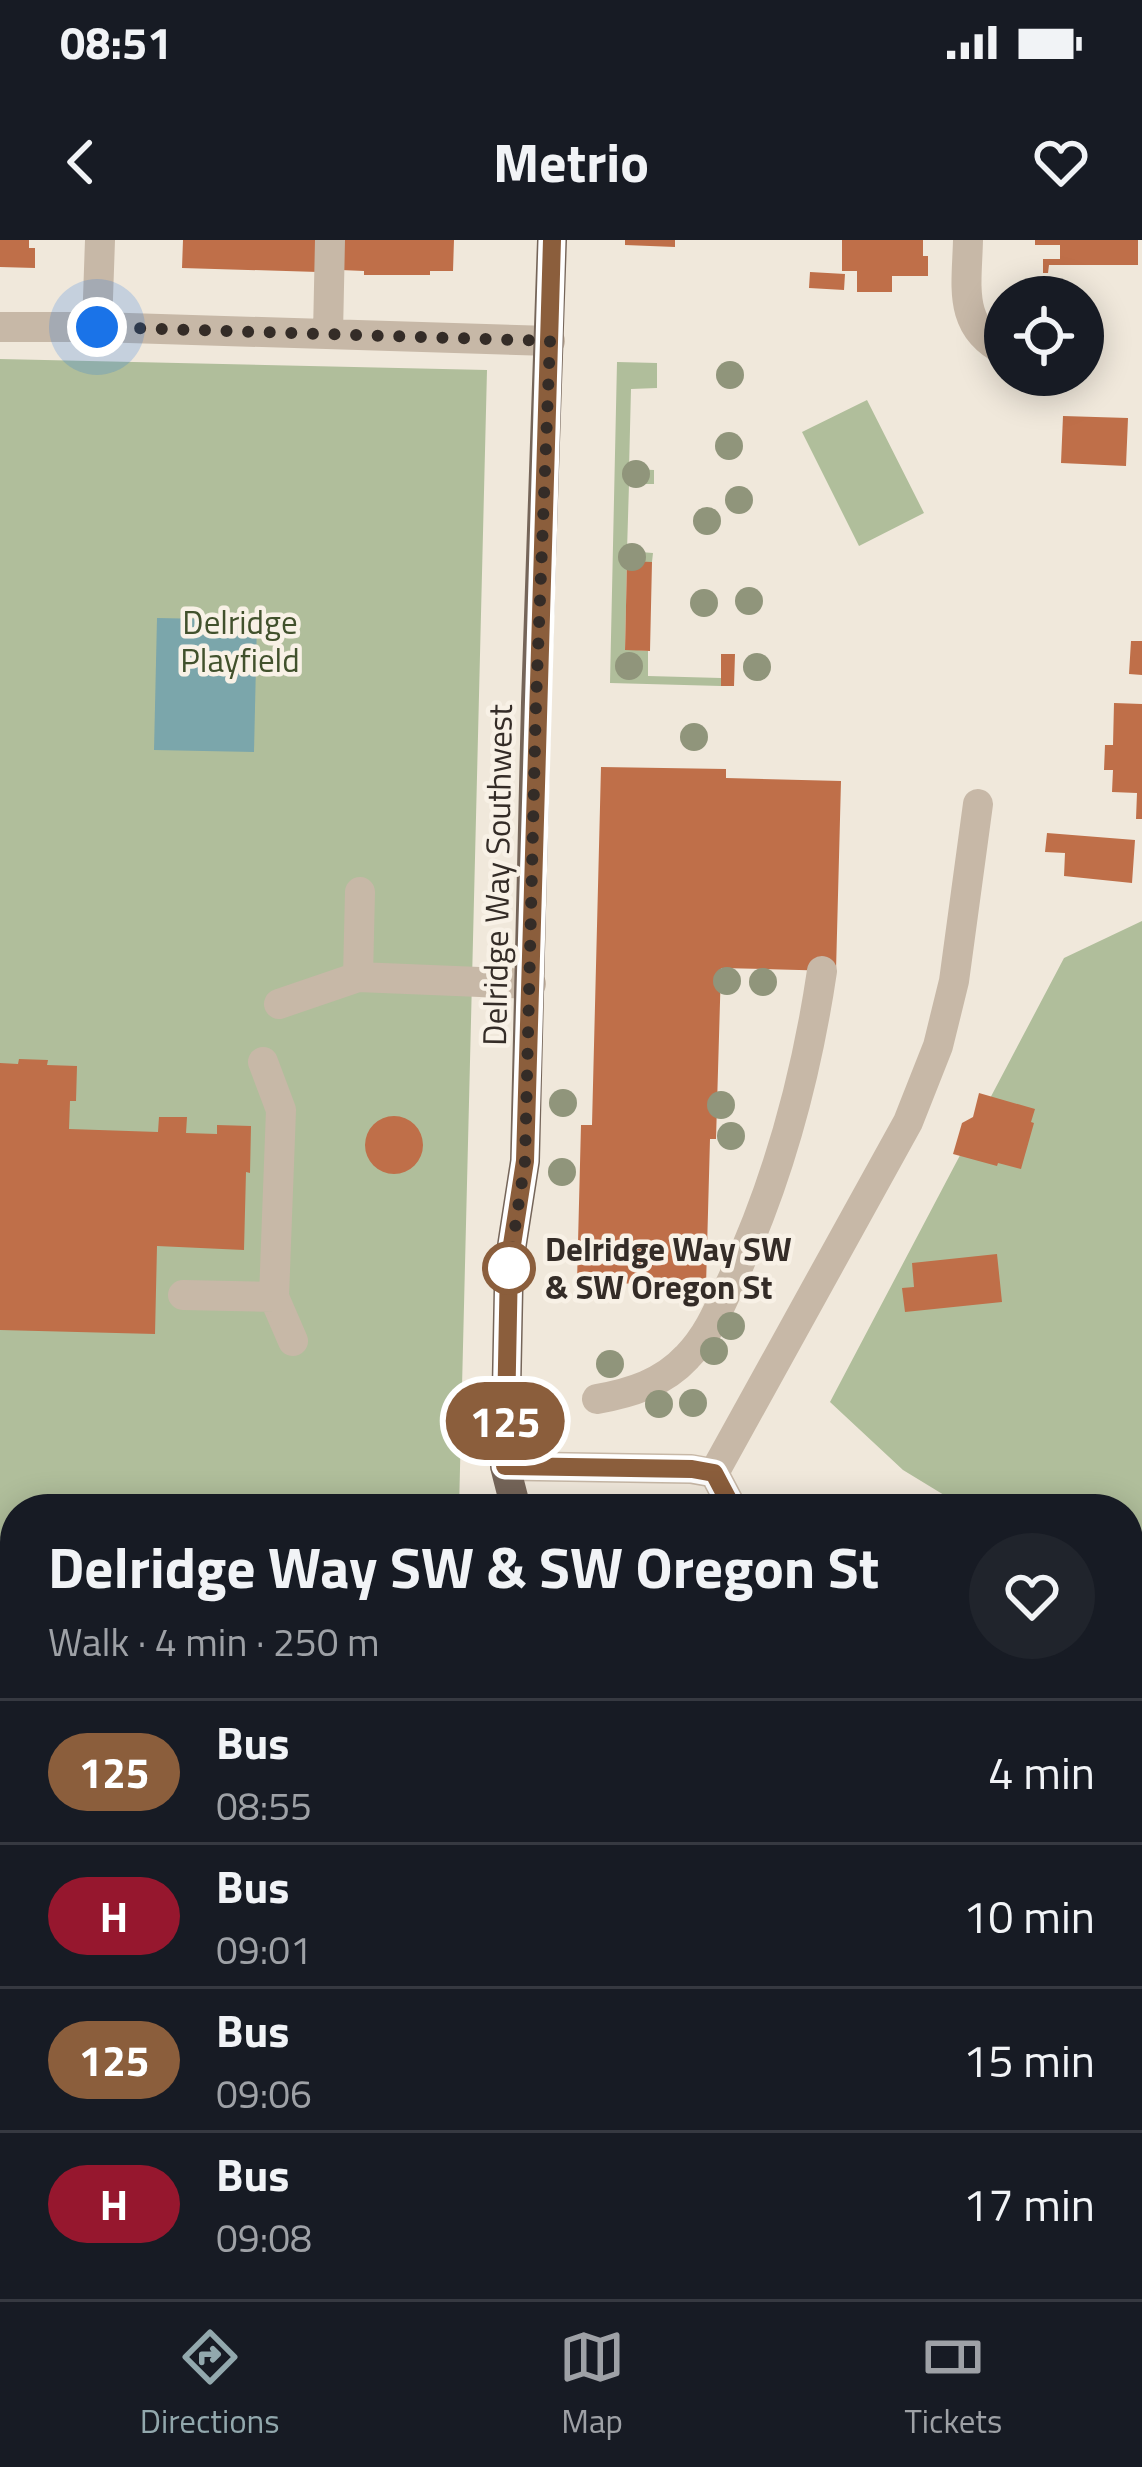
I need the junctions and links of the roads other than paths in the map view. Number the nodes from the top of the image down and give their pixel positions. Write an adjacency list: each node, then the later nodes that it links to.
1 (100, 240): 6 (street)
2 (330, 240): 7 (street)
3 (552, 240): 9 (main road, Delridge Way Southwest)
4 (968, 240): 8 (street)
5 (0, 327): 6 (street)
6 (97, 327): 7 (street)
7 (328, 334): 9 (street)
8 (984, 338)
9 (550, 341): 14 (main road, Delridge Way Southwest)
10 (979, 804): 22 (street)
11 (360, 892): 13 (street)
12 (822, 971): 20 (street)
13 (358, 977): 14 (street); 15 (street)
14 (531, 983): 21 (main road, Delridge Way Southwest)
15 (279, 1004)
16 (263, 1062): 18 (street)
17 (184, 1295): 18 (street)
18 (274, 1297): 19 (street)
19 (293, 1341)
20 (597, 1399)
21 (505, 1466): 22 (street); 23 (main road, Delridge Way Southwest)
22 (714, 1473): 24 (street)
23 (512, 1494)
24 (725, 1494)

